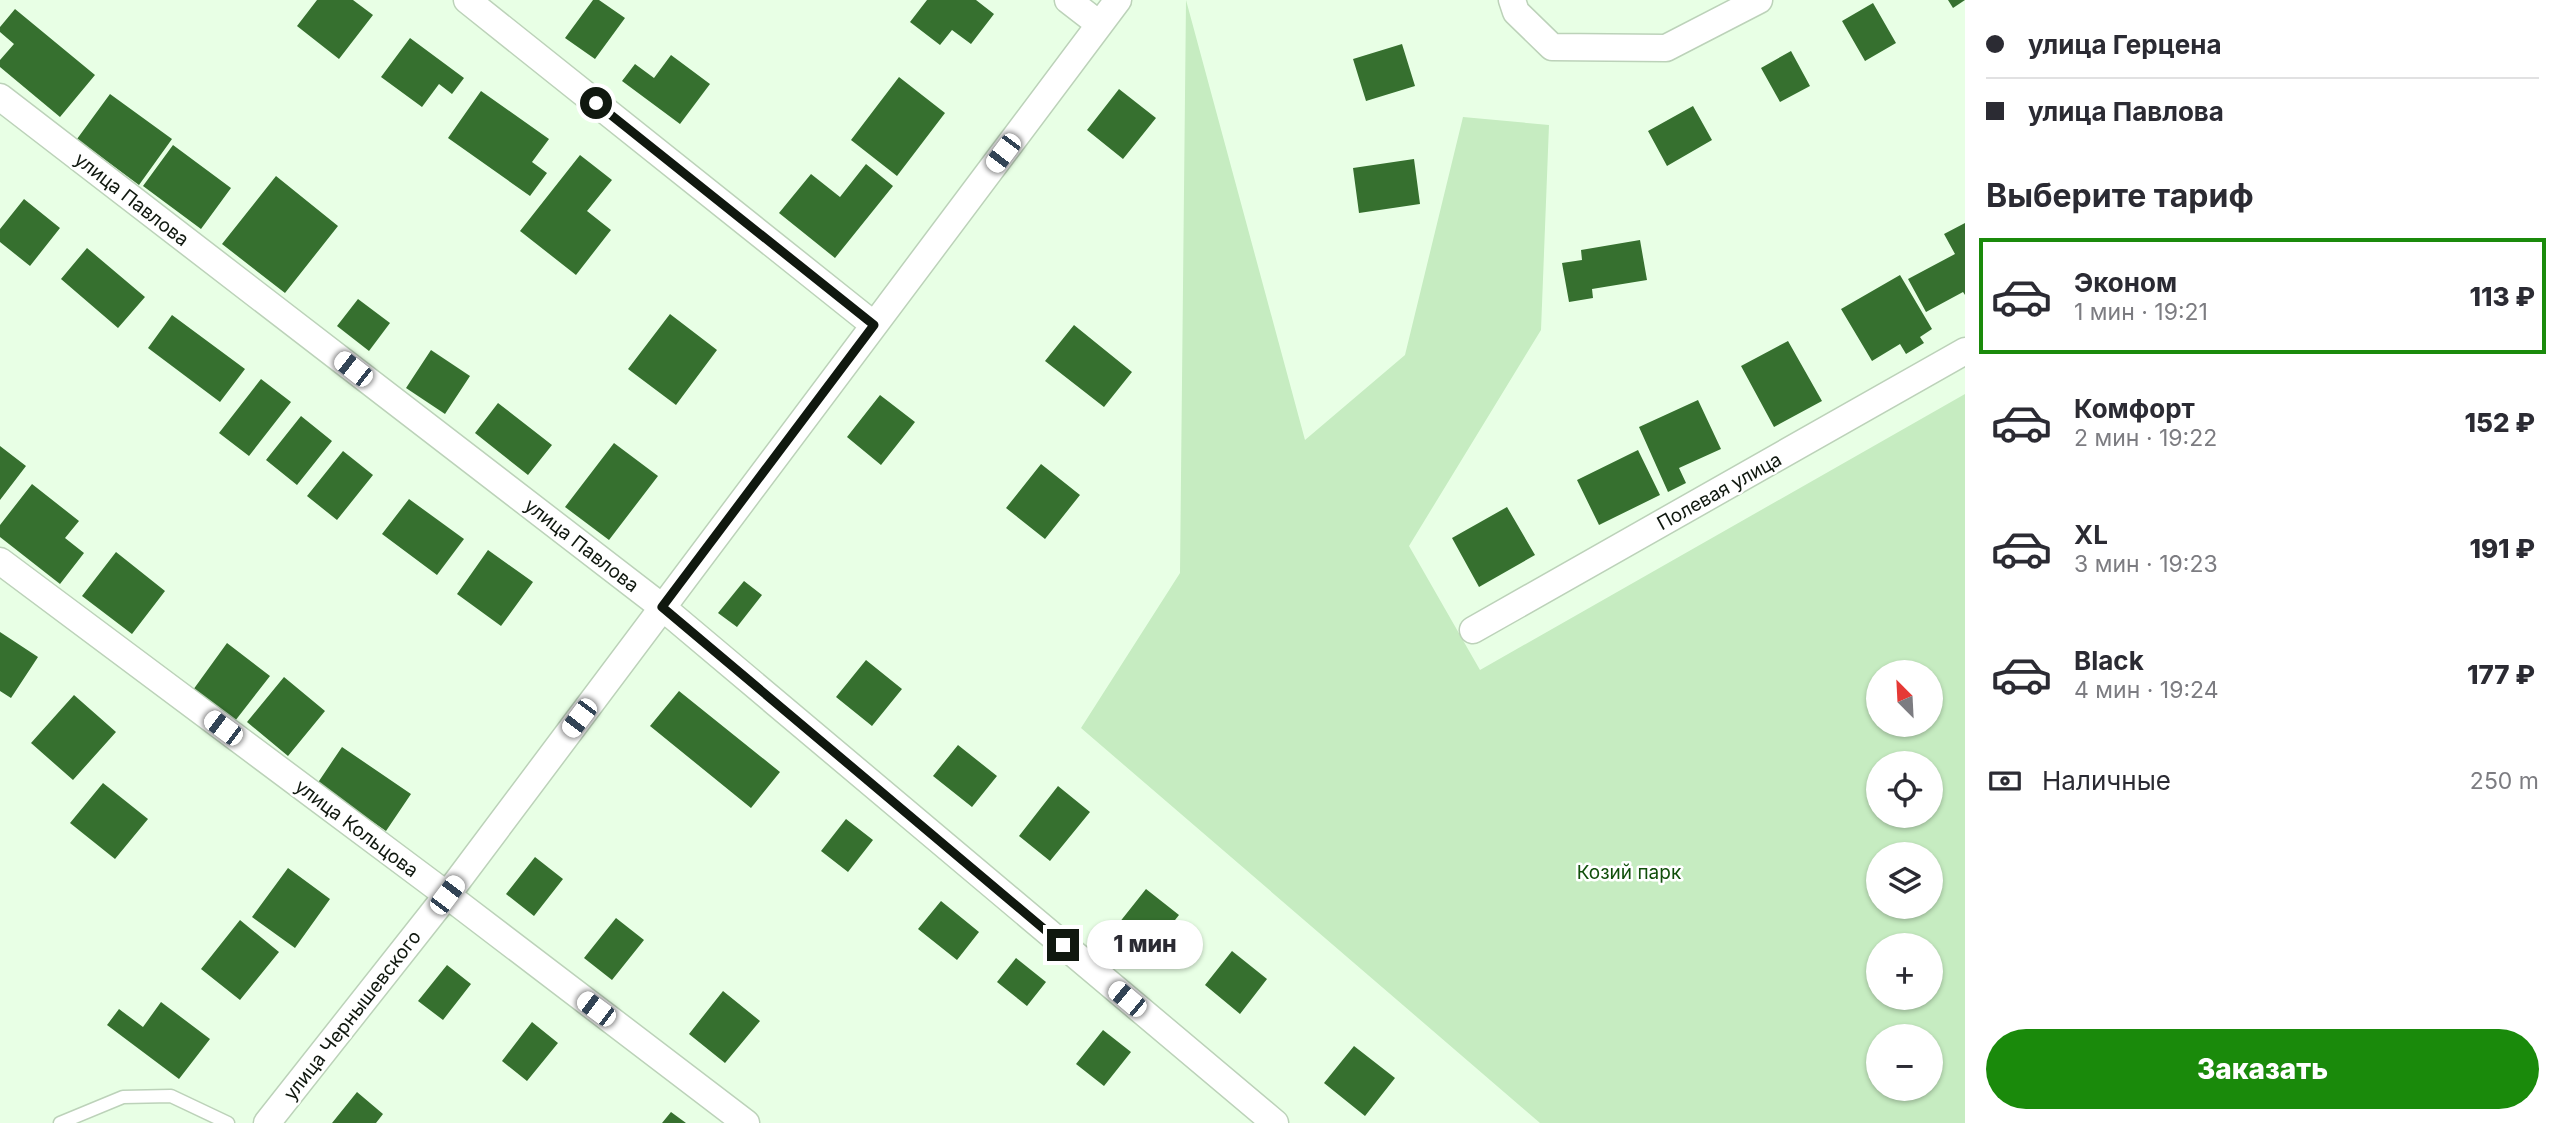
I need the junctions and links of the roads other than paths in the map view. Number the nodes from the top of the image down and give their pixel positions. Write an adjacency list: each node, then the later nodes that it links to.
1 (467, 0): 8 (street)
2 (1068, 0): 6 (street)
3 (1118, 0): 6 (street, улица Чернышевского)
4 (1513, 0): 5 (street)
5 (1759, 0)
6 (1100, 24): 8 (street, улица Чернышевского)
7 (0, 97): 11 (street, улица Павлова)
8 (874, 325): 11 (street, улица Чернышевского)
9 (1965, 351): 12 (street, Полевая улица)
10 (0, 561): 13 (street, улица Кольцова)
11 (662, 607): 13 (street, улица Чернышевского); 18 (street, улица Павлова)
12 (1473, 630)
13 (447, 895): 16 (street, улица Чернышевского); 17 (street, улица Кольцова)
14 (60, 1123): 15 (lane)
15 (228, 1123)
16 (267, 1123)
17 (746, 1123)
18 (1275, 1123)

